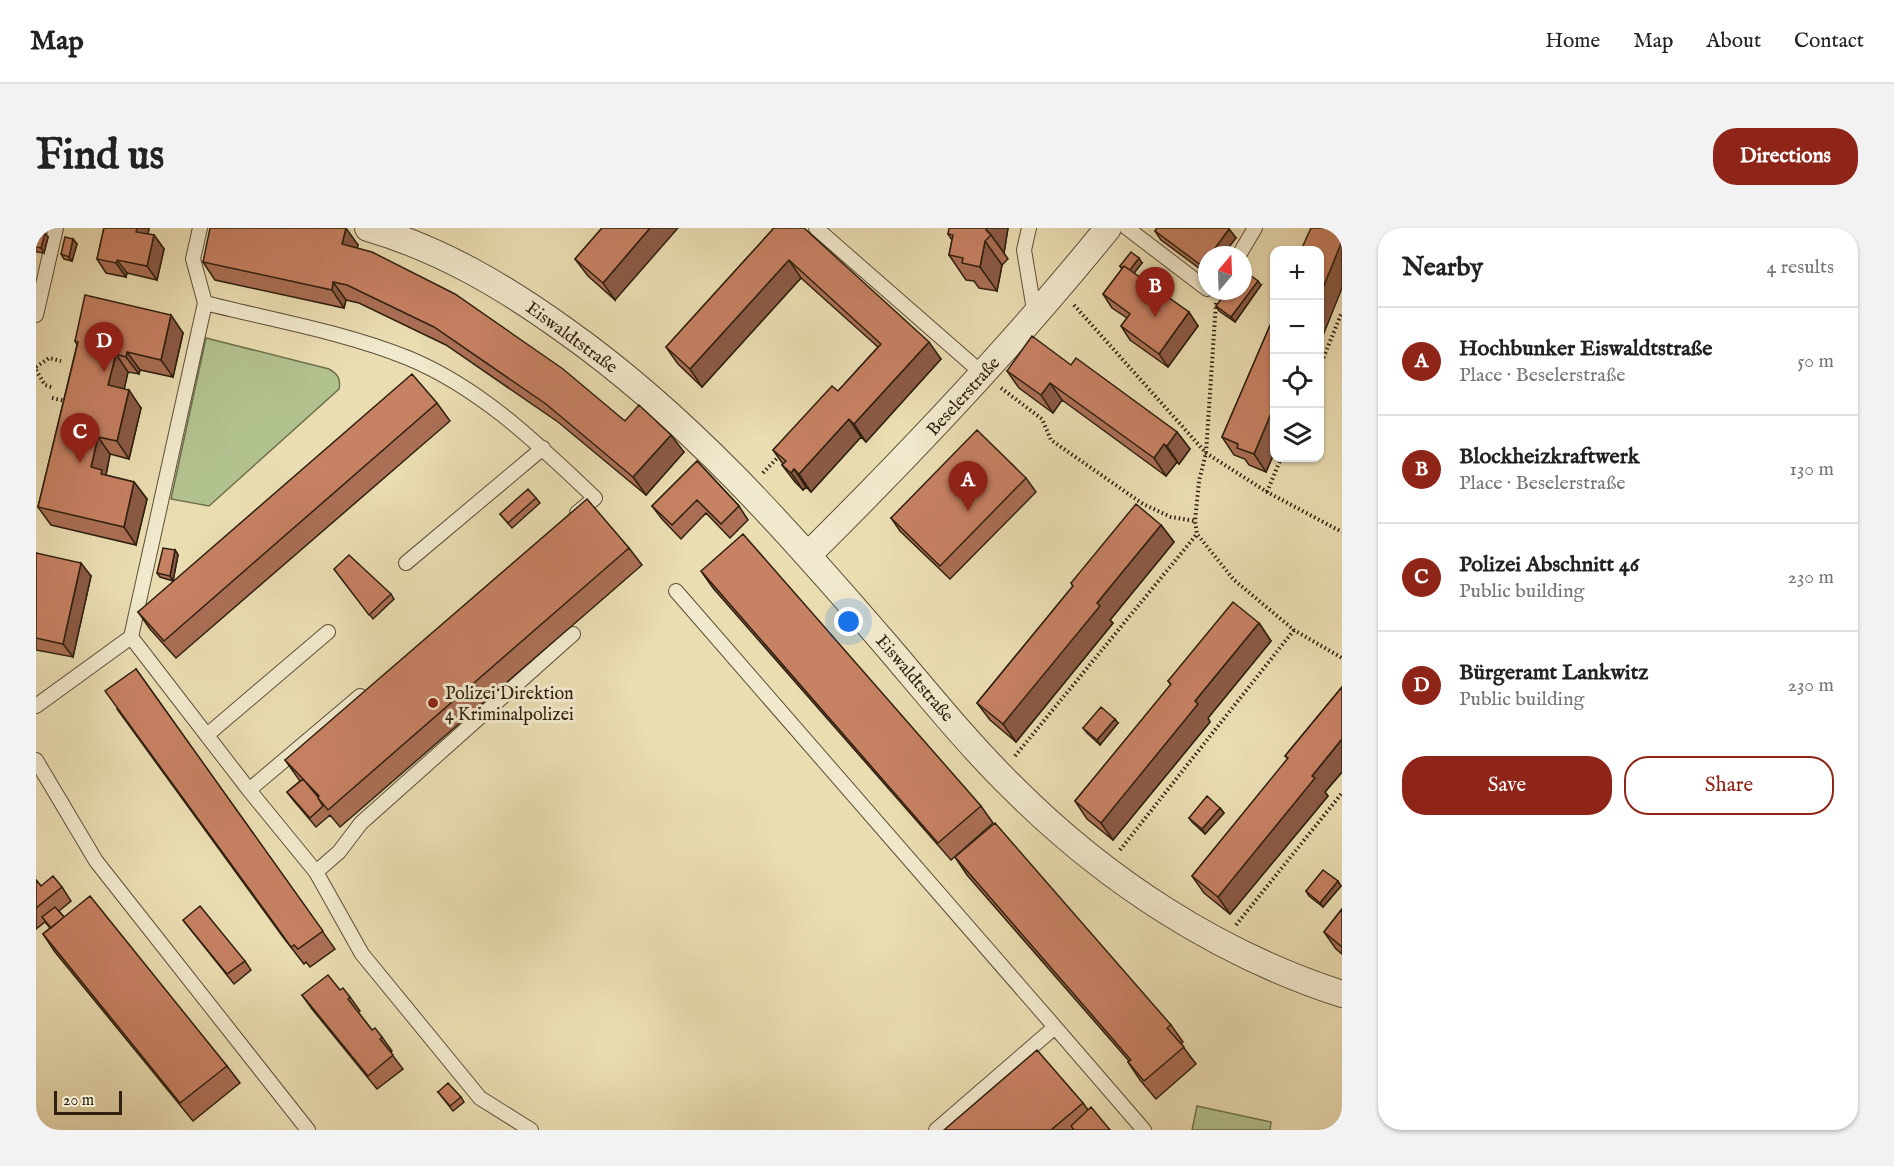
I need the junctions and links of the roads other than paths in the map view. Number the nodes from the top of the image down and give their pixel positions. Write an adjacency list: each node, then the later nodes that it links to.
1 (56, 228): 12 (lane)
2 (200, 228): 11 (lane)
3 (368, 228): 17 (street, Eiswaldtstraße)
4 (816, 228): 14 (lane)
5 (1029, 228): 13 (lane)
6 (1108, 228): 13 (street, Beselerstraße)
7 (1127, 228): 10 (lane)
8 (1255, 228): 9 (lane)
9 (1244, 246)
10 (1198, 281)
11 (205, 303): 15 (lane); 22 (lane)
12 (36, 315)
13 (1035, 316): 14 (street, Beselerstraße)
14 (983, 374): 17 (street, Beselerstraße)
15 (543, 448): 16 (lane); 18 (lane)
16 (568, 521)
17 (808, 555): 29 (street, Eiswaldtstraße)
18 (406, 563)
19 (676, 591): 30 (lane)
20 (328, 632): 25 (lane)
21 (573, 634): 28 (lane)
22 (131, 637): 24 (lane); 25 (lane)
23 (367, 690): 27 (lane)
24 (36, 706)
25 (207, 735): 27 (lane)
26 (36, 760): 32 (lane)
27 (249, 790): 28 (lane)
28 (315, 872): 31 (lane)
29 (1342, 993)
30 (1055, 1027): 33 (lane); 34 (lane)
31 (527, 1129)
32 (308, 1130)
33 (936, 1130)
34 (1144, 1130)

